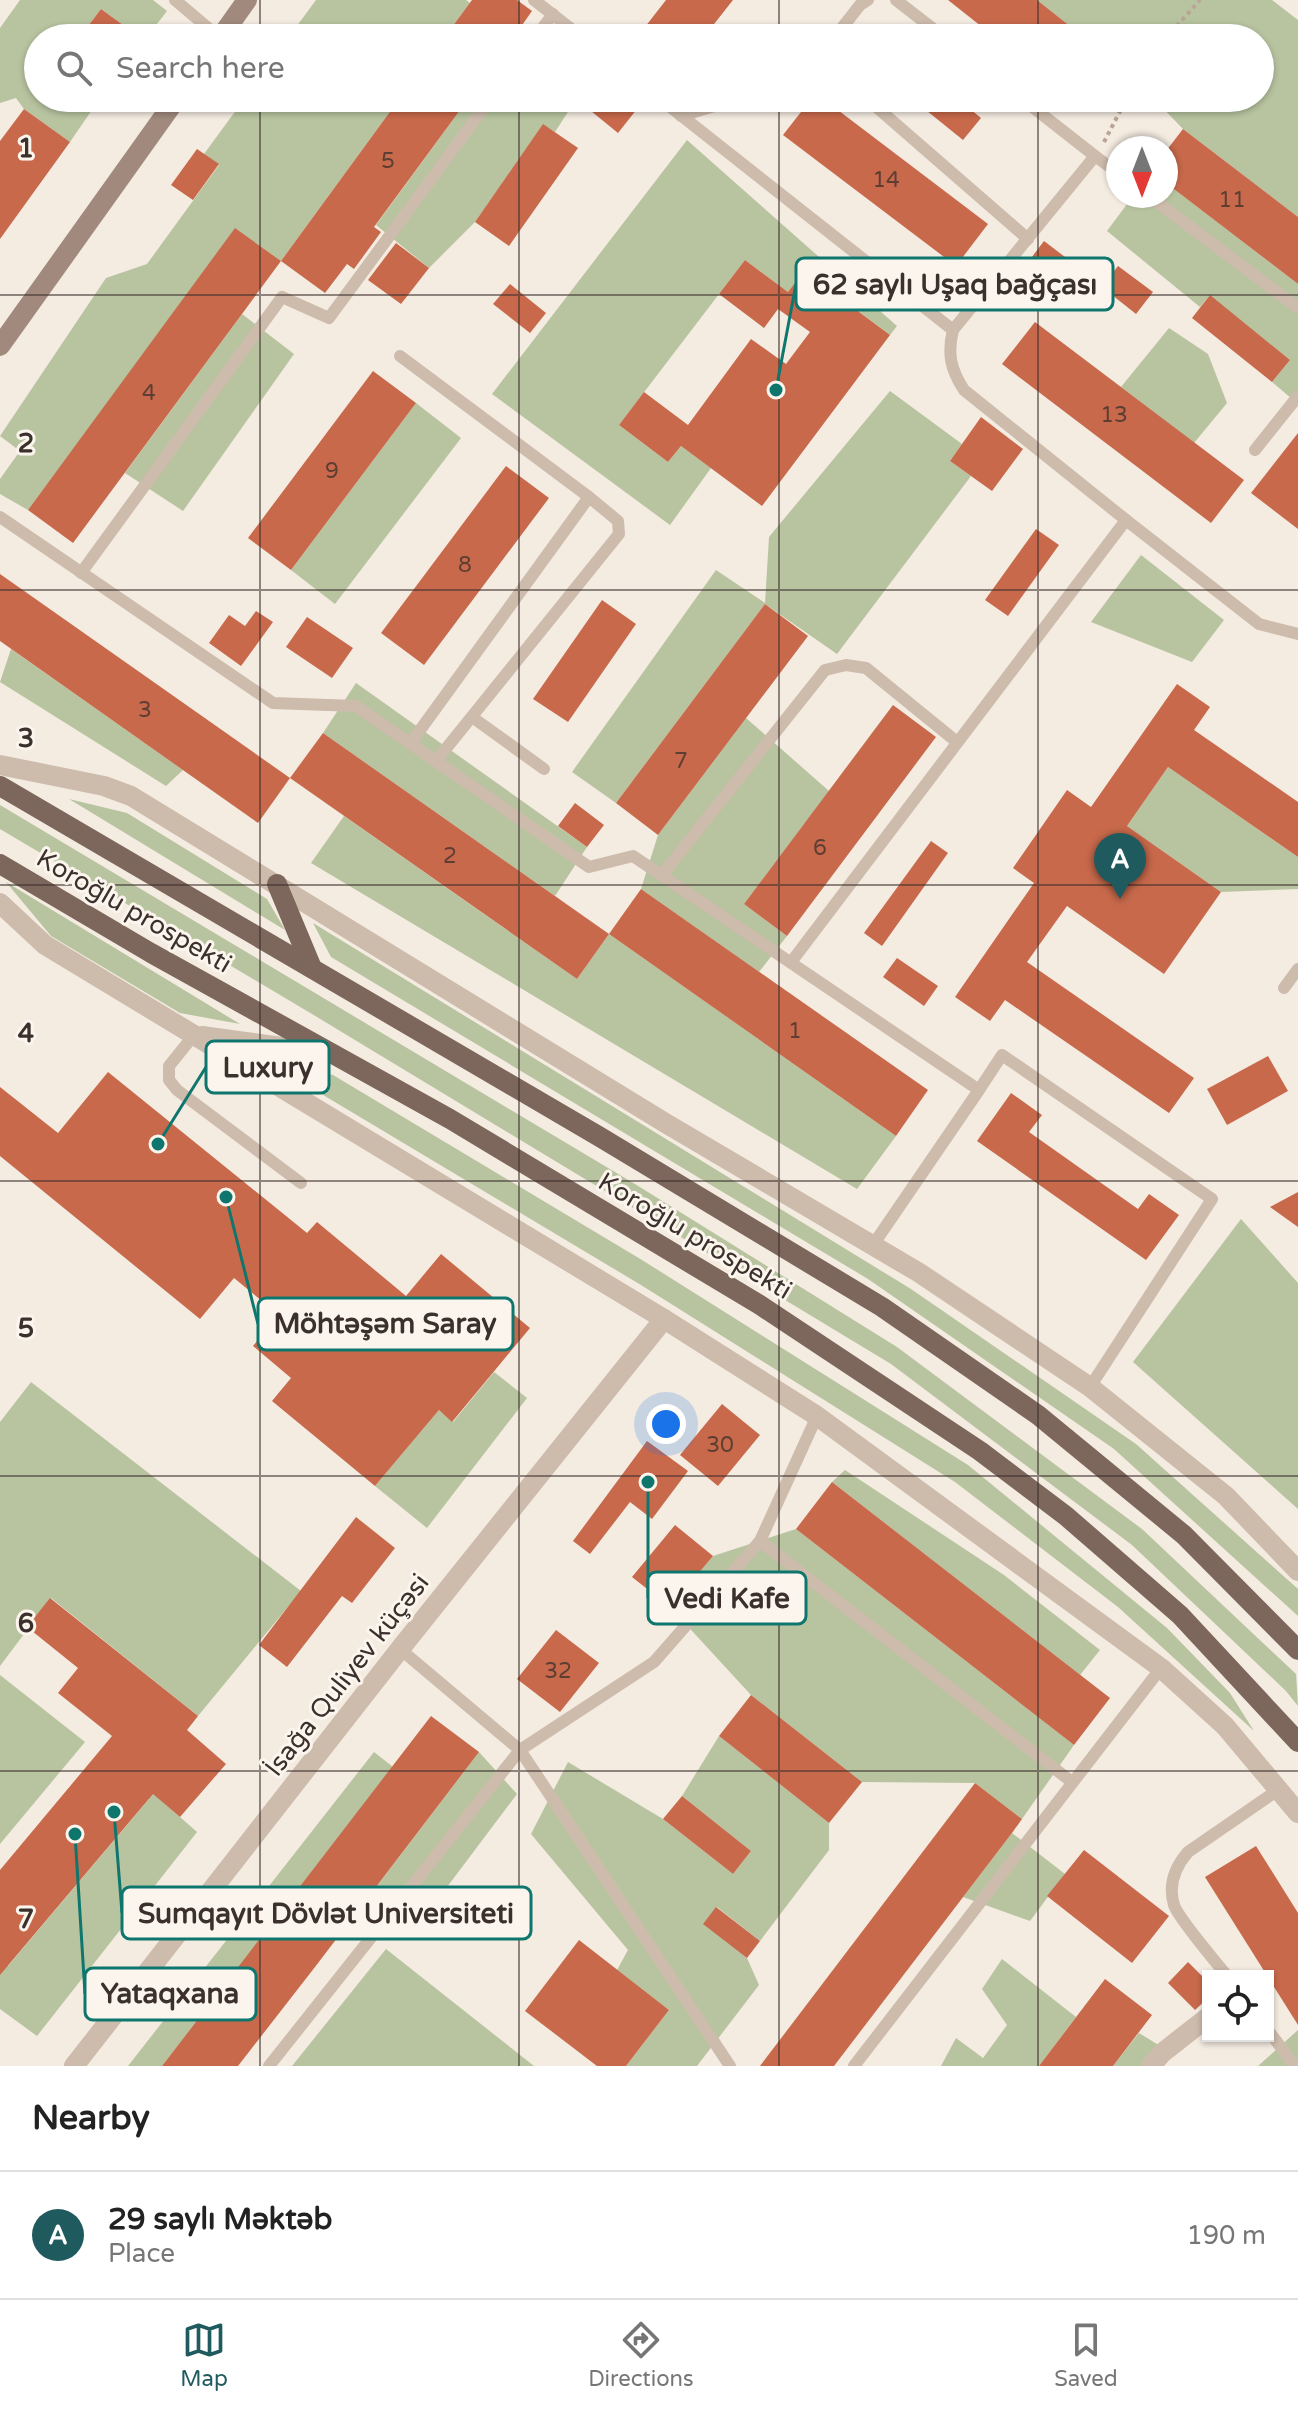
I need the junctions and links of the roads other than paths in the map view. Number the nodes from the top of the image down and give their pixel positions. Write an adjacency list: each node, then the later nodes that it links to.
1 (175, 0): 7 (lane)
2 (247, 0): 8 (street)
3 (534, 0): 6 (lane)
4 (868, 0): 11 (lane)
5 (896, 0): 12 (lane)
6 (553, 14): 9 (lane); 10 (lane)
7 (203, 24)
8 (230, 24)
9 (546, 24)
10 (566, 24)
11 (845, 24)
12 (927, 24)
13 (167, 112): 26 (street)
14 (481, 112): 33 (lane)
15 (676, 112): 19 (lane)
16 (694, 112): 19 (lane)
17 (882, 112): 23 (lane)
18 (1039, 112): 20 (lane)
19 (681, 116): 25 (lane)
20 (1095, 156): 21 (lane); 23 (lane)
21 (1106, 164)
22 (1165, 208): 24 (lane)
23 (1028, 239): 25 (lane)
24 (1298, 308)
25 (953, 330): 32 (lane)
26 (0, 346)
27 (400, 356): 30 (lane)
28 (1298, 396): 29 (lane)
29 (1255, 450)
30 (589, 497): 35 (lane); 37 (lane)
31 (0, 517): 33 (lane)
32 (1126, 520): 34 (lane); 36 (lane)
33 (81, 573): 37 (lane)
34 (1298, 634)
35 (472, 717): 38 (lane); 40 (lane)
36 (957, 742): 43 (lane); 46 (lane)
37 (410, 744): 38 (lane)
38 (436, 761): 43 (lane)
39 (0, 765): 44 (street)
40 (544, 769)
41 (0, 786): 47 (main road, Koroğlu prospekti)
42 (0, 864): 51 (main road, Koroğlu prospekti)
43 (662, 875): 46 (lane)
44 (277, 884): 47 (main road); 54 (street)
45 (0, 903): 50 (street)
46 (792, 961): 52 (lane)
47 (312, 968): 61 (main road, Koroğlu prospekti)
48 (1298, 969): 49 (lane)
49 (1284, 988)
50 (194, 1035): 51 (street); 53 (lane); 55 (street)
51 (335, 1055): 63 (main road, Koroğlu prospekti)
52 (979, 1090): 54 (lane); 56 (lane)
53 (301, 1183)
54 (873, 1245): 56 (street)
55 (664, 1319): 57 (street); 60 (street, İsağa Quliyev küçəsi)
56 (1090, 1387): 59 (street)
57 (817, 1416): 58 (lane); 62 (street)
58 (760, 1541): 64 (lane); 65 (lane)
59 (1298, 1571)
60 (400, 1649): 64 (lane); 71 (street, İsağa Quliyev küçəsi)
61 (1298, 1650)
62 (1161, 1668): 65 (lane); 66 (street)
63 (1298, 1742)
64 (520, 1750): 72 (lane); 73 (lane)
65 (1072, 1782): 74 (lane)
66 (1278, 1790): 67 (street); 68 (lane)
67 (1298, 1813)
68 (1222, 1970)
69 (1202, 2022): 75 (street)
70 (1274, 2038): 76 (lane)
71 (74, 2066)
72 (269, 2066)
73 (730, 2066)
74 (854, 2066)
75 (1151, 2066)
76 (1295, 2066)

